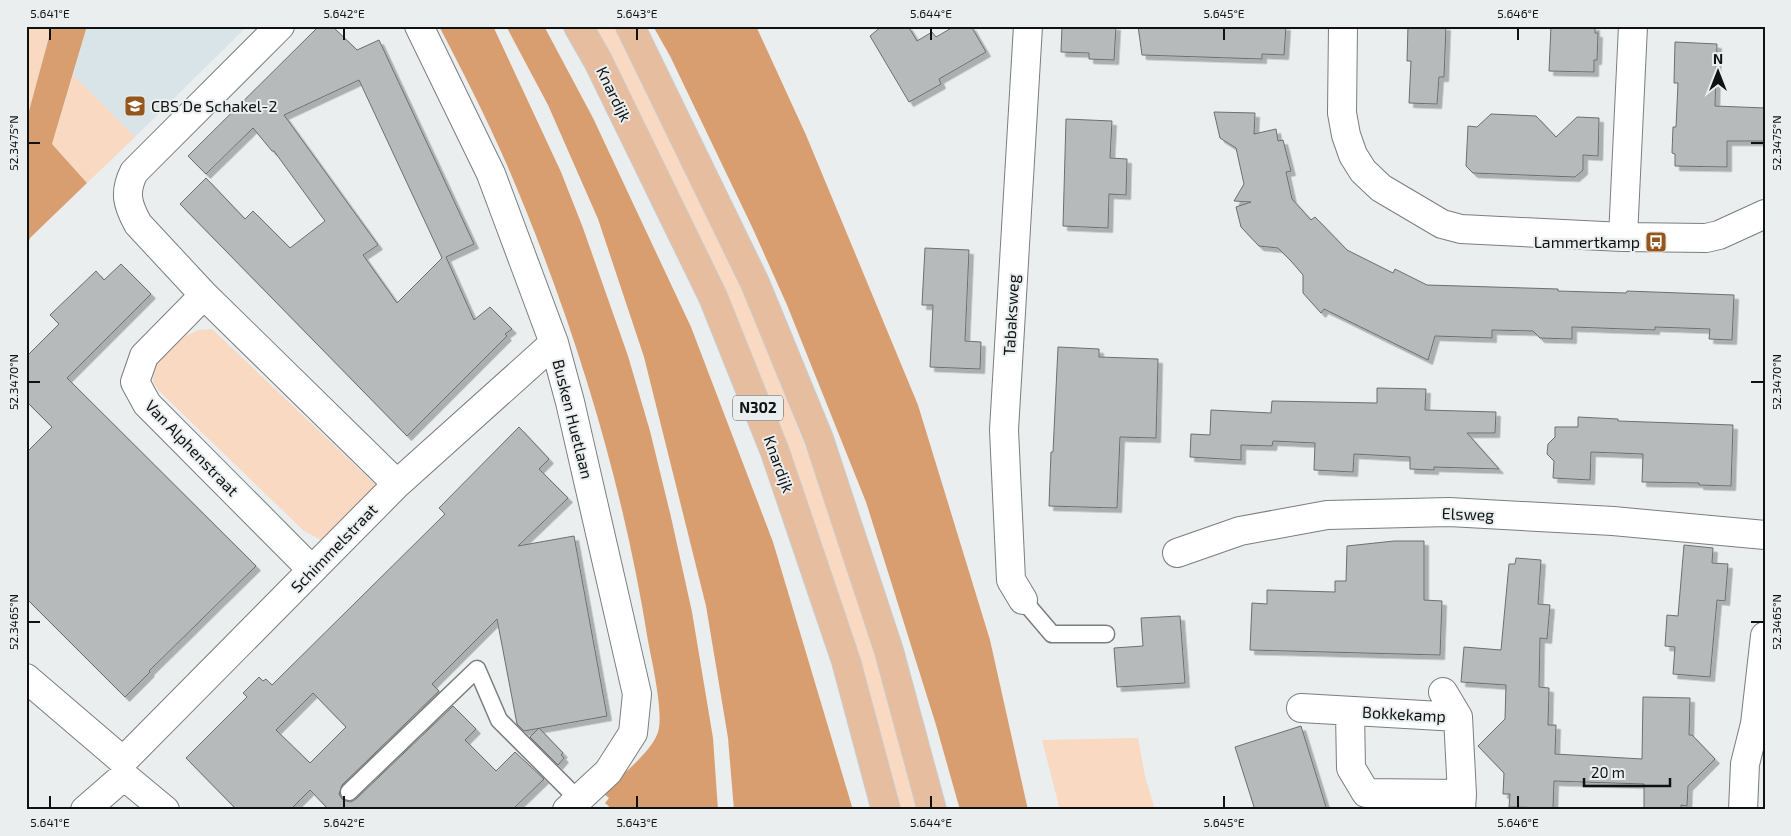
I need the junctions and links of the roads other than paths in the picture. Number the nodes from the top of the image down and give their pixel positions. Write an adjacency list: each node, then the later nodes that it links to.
1 (280, 26): 10 (street)
2 (419, 26): 11 (street, Busken Huetlaan)
3 (578, 26): 30 (main road, Knardijk / N302)
4 (630, 26): 31 (main road, N302)
5 (1028, 26): 16 (street, Tabaksweg)
6 (1343, 26): 9 (street)
7 (1632, 26): 9 (street)
8 (1765, 214): 9 (street)
9 (1623, 237)
10 (204, 295): 12 (street); 15 (street, Van Alphenstraat)
11 (554, 343): 12 (street, Schimmelstraat); 27 (street, Busken Huetlaan)
12 (397, 484): 15 (street, Schimmelstraat)
13 (1765, 535): 14 (street, Elsweg)
14 (1177, 553)
15 (312, 570): 24 (street, Schimmelstraat)
16 (1023, 600): 17 (lane)
17 (1106, 634)
18 (1765, 636): 32 (street)
19 (26, 678): 24 (street)
20 (1443, 692): 23 (street, Bokkekamp)
21 (1301, 708): 22 (street, Bokkekamp)
22 (1350, 712): 23 (street, Bokkekamp); 26 (street, Bokkekamp)
23 (1458, 716): 26 (street, Bokkekamp)
24 (124, 769): 28 (street, Schimmelstraat); 29 (street)
25 (349, 792): 27 (lane)
26 (1461, 802)
27 (573, 804)
28 (85, 810)
29 (165, 810)
30 (886, 810)
31 (932, 810)
32 (1743, 810)

